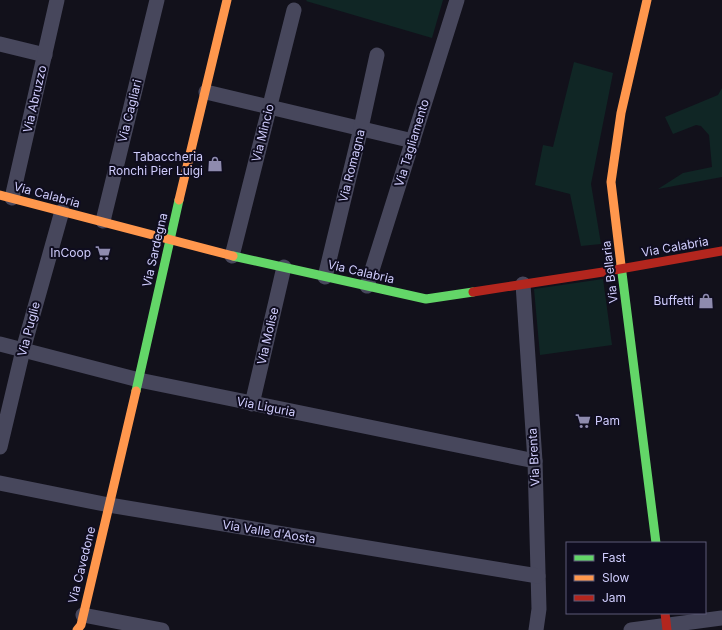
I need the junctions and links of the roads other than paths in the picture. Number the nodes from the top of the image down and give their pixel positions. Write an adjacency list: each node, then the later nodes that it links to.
1 (57, 0): 8 (street, Via Abruzzo)
2 (157, 0): 16 (street, Via Cagliari)
3 (227, 0): 10 (street, Via Sardegna)
4 (457, 0): 13 (street, Via Tagliamento)
5 (647, 0): 21 (street, Via Bellaria)
6 (294, 10): 11 (street, Via Mincio)
7 (0, 44): 8 (street)
8 (45, 55): 14 (street, Via Abruzzo)
9 (377, 55): 12 (street, Via Romagna)
10 (206, 92): 11 (street); 17 (street, Via Sardegna)
11 (270, 107): 12 (street); 19 (street, Via Mincio)
12 (361, 128): 13 (street); 22 (street, Via Romagna)
13 (413, 141): 24 (street, Via Tagliamento)
14 (6, 196): 15 (street, Via Calabria)
15 (62, 211): 16 (street, Via Calabria); 26 (street, Via Puglie)
16 (102, 221): 17 (street, Via Calabria)
17 (170, 239): 19 (street, Via Calabria); 27 (street, Via Sardegna)
18 (722, 251): 21 (street, Via Calabria)
19 (232, 256): 20 (street, Via Calabria)
20 (284, 268): 22 (street, Via Calabria); 28 (street, Via Molise)
21 (622, 269): 23 (street, Via Calabria); 33 (street, Via Bellaria)
22 (325, 277): 24 (street, Via Calabria)
23 (523, 284): 24 (street, Via Calabria); 30 (street, Via Brenta)
24 (367, 286)
25 (0, 344): 26 (street, Via Liguria)
26 (23, 350): 27 (street, Via Liguria); 29 (street, Via Puglie)
27 (138, 380): 28 (street, Via Liguria); 32 (street, Via Sardegna)
28 (252, 404): 30 (street, Via Liguria)
29 (0, 447)
30 (535, 461): 34 (street, Via Brenta)
31 (0, 482): 32 (street, Via Valle d'Aosta)
32 (109, 505): 34 (street, Via Valle d'Aosta); 35 (street, Via Cavedone)
33 (656, 542)
34 (538, 576): 40 (street, Via Brenta)
35 (83, 614): 38 (street, Via Cavedone); 39 (street)
36 (722, 618): 37 (street)
37 (666, 623): 41 (street)
38 (77, 630)
39 (162, 630)
40 (536, 630)
41 (631, 630)

